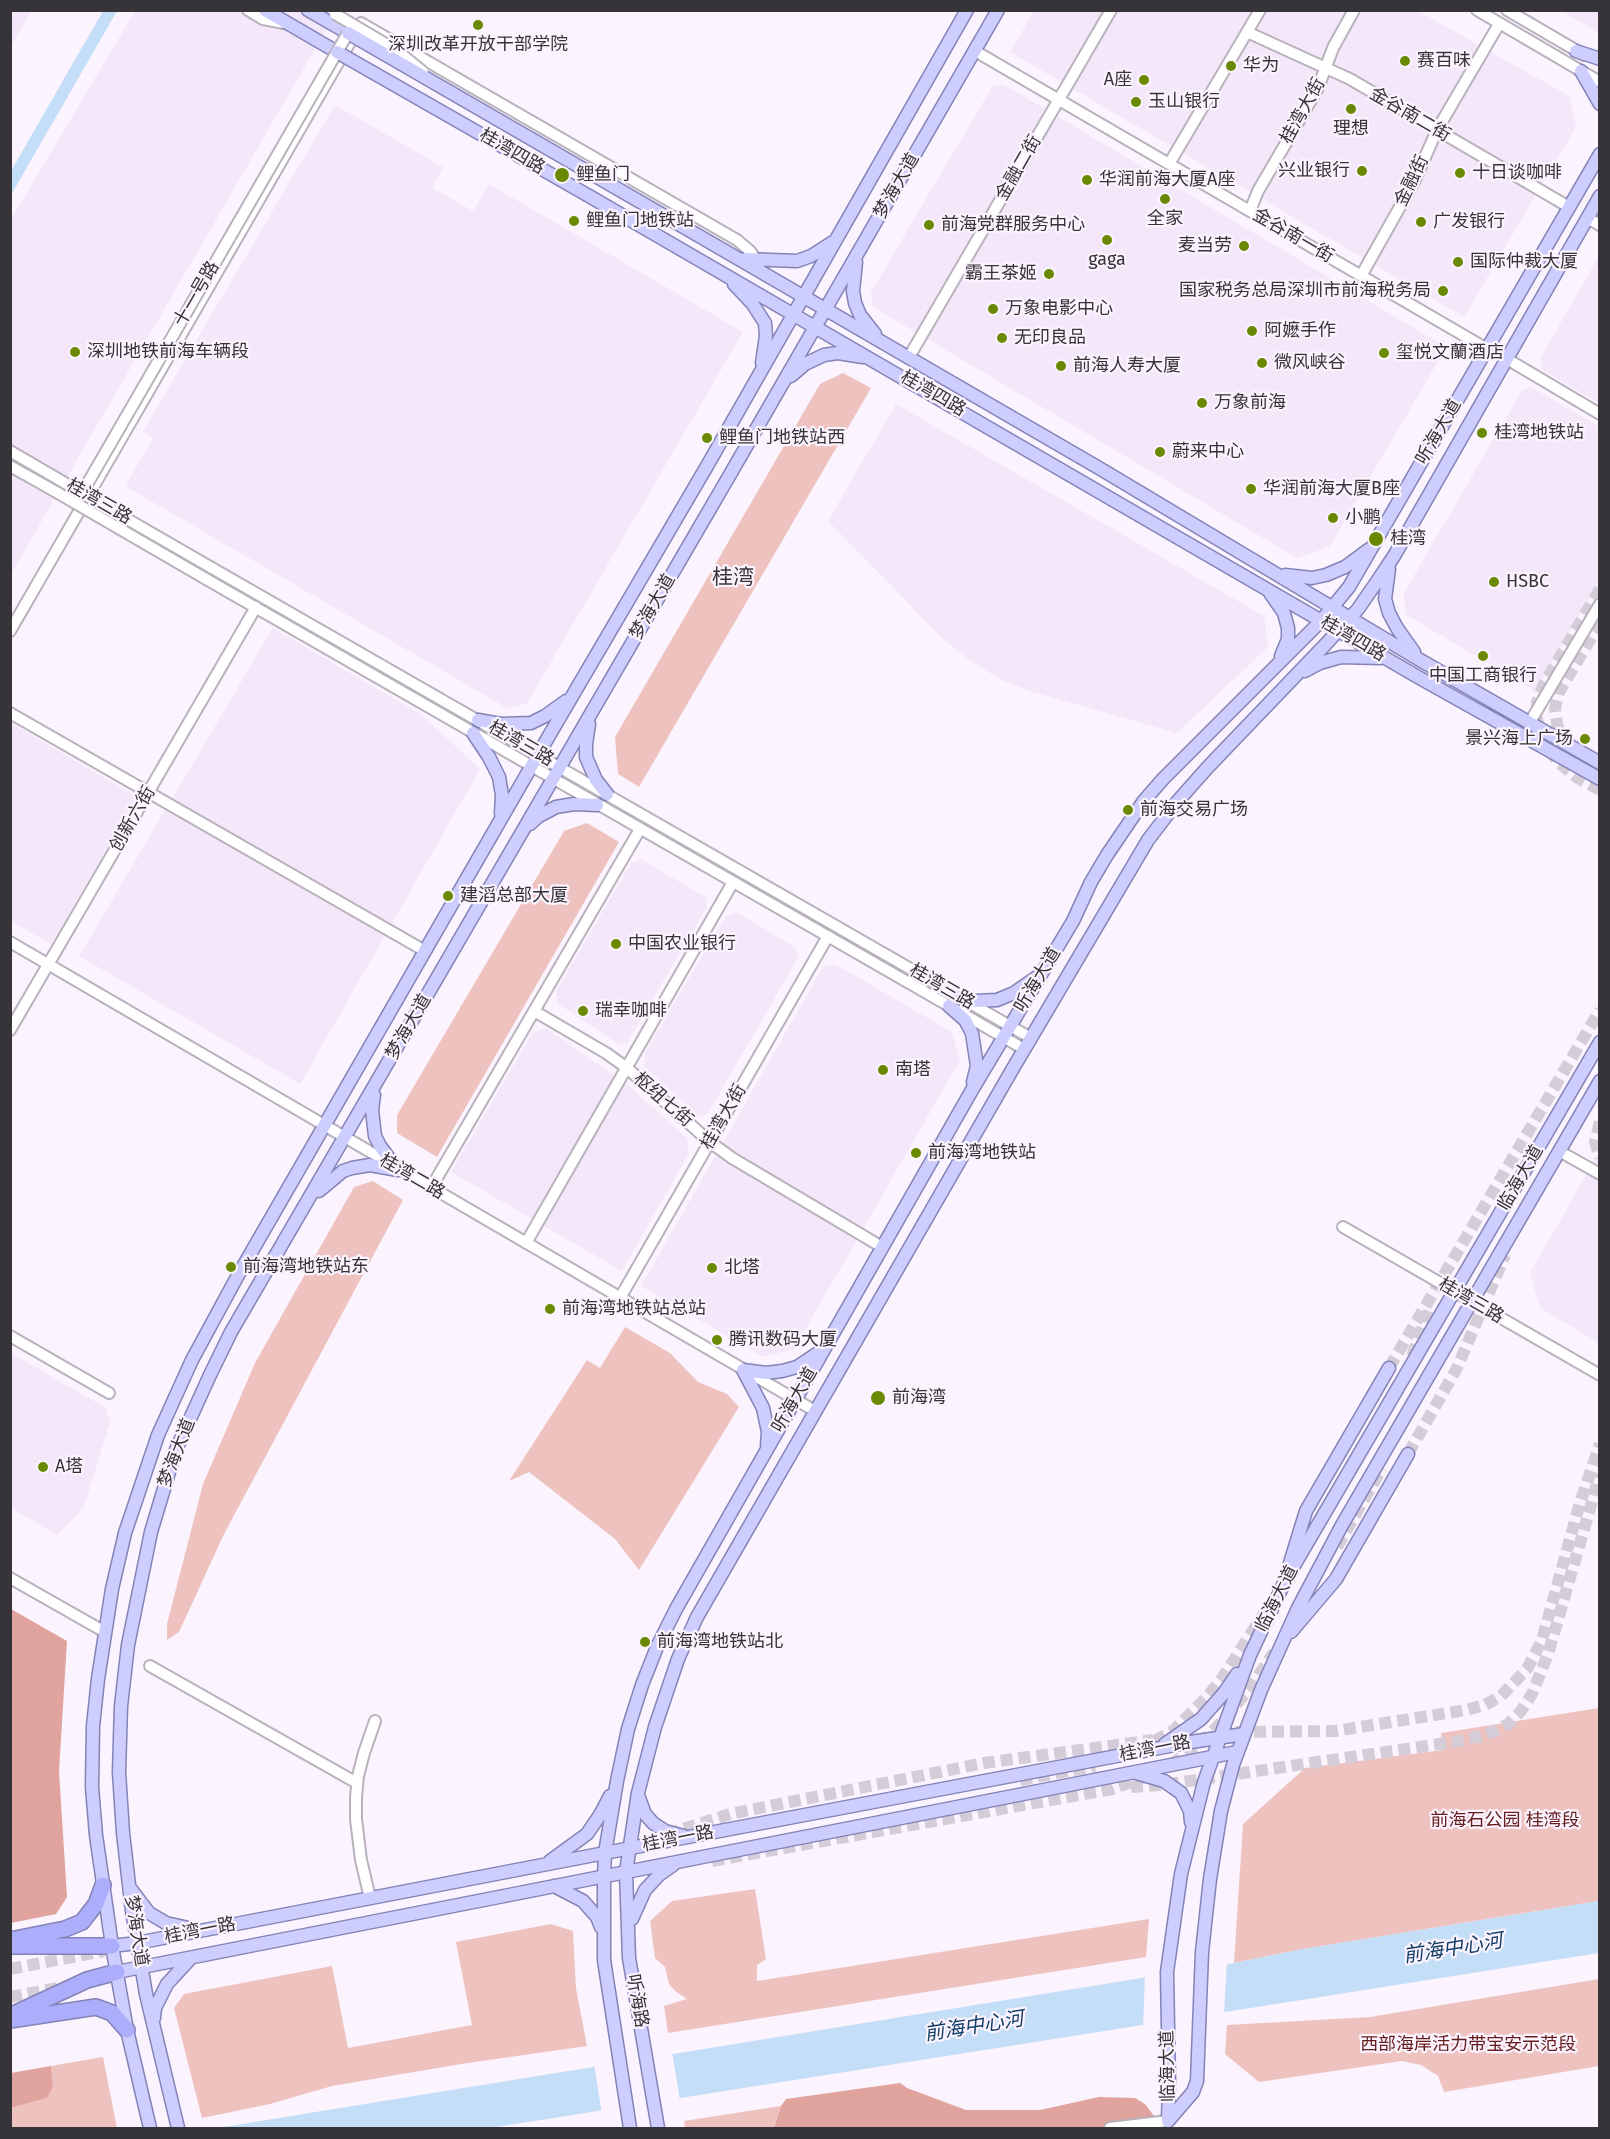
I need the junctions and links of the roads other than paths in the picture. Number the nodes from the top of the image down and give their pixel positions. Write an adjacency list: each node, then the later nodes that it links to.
1 (248, 10): 15 (street)
2 (265, 10): 15 (main road, 桂湾四路)
3 (308, 10): 12 (main road, 桂湾四路)
4 (967, 10): 38 (main road, 梦海大道)
5 (998, 10): 19 (main road, 梦海大道)
6 (1111, 10): 28 (street, 金融二街)
7 (1260, 10): 17 (street)
8 (1354, 10): 25 (street, 桂湾大街)
9 (1470, 10): 13 (street)
10 (1477, 10): 13 (street)
11 (1512, 12): 18 (street)
12 (332, 16): 16 (main road, 桂湾四路)
13 (1487, 16): 14 (street)
14 (1499, 24): 22 (street); 30 (street, 金融街)
15 (290, 25): 21 (main road, 桂湾四路)
16 (350, 29): 21 (street, 十一号路, bridge); 40 (main road, 桂湾四路, bridge)
17 (1247, 33): 25 (street, 金谷南二街); 32 (street)
18 (1564, 44): 20 (street); 22 (street)
19 (975, 51): 28 (street, 金谷南一街); 39 (main road, 梦海大道)
20 (1576, 51): 23 (main road); 24 (street)
21 (337, 52): 43 (main road, 桂湾四路, bridge); 59 (street, 十一号路, bridge)
22 (1556, 57): 26 (street)
23 (1599, 59)
24 (1599, 64)
25 (1326, 68): 30 (street, 金谷南二街); 35 (street, 桂湾大街)
26 (1581, 71): 27 (street); 29 (main road)
27 (1599, 82)
28 (1059, 100): 32 (street, 金谷南一街); 51 (street, 金融二街)
29 (1599, 104)
30 (1437, 130): 34 (street, 金谷南二街); 44 (street, 金融街)
31 (1599, 154): 34 (main road, 听海大道)
32 (1169, 164): 35 (street, 金谷南一街)
33 (1599, 196): 36 (main road, 听海大道)
34 (1569, 207): 50 (main road, 听海大道)
35 (1250, 211): 44 (street, 金谷南一街)
36 (1587, 218): 37 (street); 53 (main road, 听海大道)
37 (1599, 225)
38 (837, 239): 41 (main road); 45 (main road, 梦海大道)
39 (859, 251): 46 (main road, 梦海大道); 49 (main road)
40 (738, 258): 41 (main road); 42 (main road, 桂湾四路)
41 (757, 260): 42 (street); 71 (street)
42 (764, 272): 45 (main road, 桂湾四路)
43 (725, 274): 47 (main road, 桂湾四路); 54 (main road)
44 (1361, 276): 50 (street, 金谷南一街)
45 (805, 296): 46 (main road, 桂湾四路); 47 (main road, 梦海大道)
46 (826, 308): 48 (main road, 梦海大道); 49 (main road, 桂湾四路)
47 (794, 314): 48 (main road, 桂湾四路); 54 (main road, 梦海大道)
48 (816, 326): 52 (main road, 桂湾四路); 55 (main road, 梦海大道)
49 (882, 341): 51 (main road, 桂湾四路)
50 (1487, 349): 61 (main road, 听海大道)
51 (909, 357): 63 (main road, 桂湾四路)
52 (872, 358): 55 (main road); 64 (main road, 桂湾四路)
53 (1506, 359): 56 (street); 62 (main road, 听海大道)
54 (758, 378): 77 (main road, 梦海大道)
55 (783, 382): 78 (main road, 梦海大道)
56 (1599, 414)
57 (10, 451): 59 (street, 桂湾三路)
58 (10, 466): 60 (street, 桂湾三路, bridge)
59 (82, 493): 60 (street, 十一号路, bridge); 80 (street, 桂湾三路, bridge)
60 (76, 504): 66 (street, 桂湾三路, bridge); 68 (street, 十一号路)
61 (1376, 543): 63 (main road); 67 (main road, 听海大道)
62 (1394, 556): 69 (main road, 听海大道); 74 (main road)
63 (1277, 574): 67 (main road, 桂湾四路)
64 (1268, 590): 70 (main road, 桂湾四路); 75 (main road)
65 (1599, 604): 81 (street)
66 (256, 607): 82 (street, 桂湾三路); 89 (street, 创新六街)
67 (1333, 607): 69 (main road, 桂湾四路); 70 (main road, 听海大道)
68 (10, 617)
69 (1350, 617): 72 (main road, 听海大道); 74 (main road, 桂湾四路)
70 (1321, 621): 72 (main road, 桂湾四路); 75 (main road, 听海大道)
71 (10, 631)
72 (1338, 631): 73 (main road, 桂湾四路); 76 (main road, 听海大道)
73 (1386, 659): 76 (main road); 88 (main road, 桂湾四路)
74 (1420, 660): 81 (main road, 桂湾四路)
75 (1278, 663): 100 (main road, 听海大道)
76 (1296, 675): 106 (main road, 听海大道)
77 (573, 695): 80 (main road); 83 (main road, 梦海大道)
78 (594, 708): 85 (main road, 梦海大道); 90 (main road)
79 (10, 713): 89 (street)
80 (478, 720): 83 (street, 桂湾三路)
81 (1530, 722): 84 (main road, 桂湾四路)
82 (473, 733): 86 (street, 桂湾三路); 92 (main road)
83 (539, 754): 85 (street, 桂湾三路); 86 (main road, 梦海大道)
84 (1599, 762)
85 (560, 766): 87 (main road, 梦海大道); 90 (street, 桂湾三路)
86 (531, 767): 87 (street, 桂湾三路); 92 (main road, 梦海大道)
87 (552, 779): 91 (street, 桂湾三路); 94 (main road, 梦海大道)
88 (1599, 779)
89 (148, 792): 98 (street); 99 (street, 创新六街)
90 (607, 794): 101 (street, 桂湾三路)
91 (597, 805): 93 (street, 桂湾三路); 94 (main road)
92 (498, 824): 98 (main road, 梦海大道)
93 (640, 829): 95 (street, 桂湾三路); 102 (street)
94 (519, 836): 110 (main road, 梦海大道)
95 (733, 882): 96 (street, 桂湾三路); 109 (street)
96 (828, 936): 101 (street, 桂湾三路); 115 (street, 桂湾大街)
97 (10, 942): 99 (street, 桂湾二路)
98 (425, 951): 113 (main road, 梦海大道)
99 (44, 962): 104 (street, 创新六街); 113 (street, 桂湾二路)
100 (1043, 973): 101 (main road); 103 (main road, 听海大道)
101 (953, 1001): 103 (street, 桂湾三路); 105 (street, 桂湾三路); 112 (main road)
102 (534, 1011): 109 (street, 枢纽七街); 119 (street)
103 (1011, 1026): 105 (main road, 听海大道); 106 (street, 桂湾三路)
104 (10, 1030)
105 (1004, 1037): 108 (street, 桂湾三路); 112 (main road, 听海大道)
106 (1031, 1038): 108 (main road, 听海大道)
107 (1599, 1042): 124 (main road, 临海大道)
108 (1024, 1049): 134 (main road, 听海大道)
109 (627, 1068): 115 (street, 枢纽七街); 122 (street)
110 (379, 1080): 114 (main road, 梦海大道); 117 (main road)
111 (1599, 1080): 116 (main road, 临海大道)
112 (972, 1090): 123 (main road, 听海大道)
113 (325, 1127): 114 (street, 桂湾二路); 139 (main road, 梦海大道)
114 (345, 1139): 117 (street, 桂湾二路); 120 (main road, 梦海大道)
115 (710, 1142): 123 (street, 枢纽七街); 125 (street, 桂湾大街)
116 (1559, 1150): 118 (street); 126 (main road, 临海大道)
117 (398, 1170): 119 (street, 桂湾二路); 120 (main road)
118 (1599, 1174)
119 (431, 1188): 122 (street, 桂湾二路)
120 (309, 1200): 161 (main road, 梦海大道)
121 (1342, 1227): 124 (street, 桂湾三路)
122 (526, 1243): 125 (street, 桂湾二路)
123 (882, 1247): 128 (main road, 听海大道)
124 (1455, 1292): 126 (street, 桂湾三路); 138 (main road, 临海大道)
125 (620, 1298): 130 (street, 桂湾二路)
126 (1472, 1302): 131 (street, 桂湾三路); 140 (main road, 临海大道)
127 (10, 1336): 132 (street)
128 (827, 1343): 130 (main road); 133 (main road, 听海大道)
129 (1389, 1368): 138 (main road)
130 (743, 1370): 133 (street, 桂湾二路); 135 (main road)
131 (1599, 1375)
132 (109, 1393)
133 (795, 1400): 134 (street, 桂湾二路); 135 (main road, 听海大道)
134 (815, 1411): 152 (main road, 听海大道)
135 (767, 1449): 150 (main road, 听海大道)
136 (1408, 1454): 140 (main road)
137 (10, 1578): 139 (street)
138 (1285, 1581): 141 (main road, 临海大道)
139 (105, 1632): 162 (main road, 梦海大道)
140 (1282, 1642): 144 (main road, 临海大道)
141 (1250, 1655): 145 (main road, 临海大道); 146 (main road)
142 (150, 1666): 151 (street)
143 (375, 1721): 151 (street)
144 (1244, 1734): 145 (main road, 桂湾一路); 147 (main road, 临海大道)
145 (1220, 1737): 146 (main road, 桂湾一路); 148 (main road, 临海大道)
146 (1158, 1749): 154 (main road, 桂湾一路)
147 (1237, 1752): 148 (main road, 桂湾一路); 179 (main road, 临海大道)
148 (1213, 1756): 149 (main road, 桂湾一路); 153 (main road, 临海大道)
149 (1132, 1772): 153 (main road); 157 (main road, 桂湾一路)
150 (617, 1781): 156 (main road, 听海大道); 158 (main road)
151 (357, 1783): 164 (street)
152 (638, 1794): 154 (main road); 155 (main road, 听海大道)
153 (1191, 1827): 179 (main road, 临海大道)
154 (688, 1837): 155 (main road, 桂湾一路)
155 (629, 1848): 156 (main road, 桂湾一路); 159 (main road, 听海大道)
156 (605, 1852): 158 (main road, 桂湾一路); 160 (main road, 听海大道)
157 (680, 1861): 159 (main road, 桂湾一路); 166 (main road)
158 (544, 1864): 164 (main road, 桂湾一路)
159 (626, 1872): 160 (main road, 桂湾一路); 166 (main road, 听海路)
160 (604, 1876): 163 (main road, 桂湾一路); 167 (main road, 听海路)
161 (128, 1884): 165 (main road); 169 (main road, 梦海大道)
162 (103, 1885): 168 (highway); 170 (main road, 梦海大道)
163 (554, 1886): 167 (main road); 172 (main road, 桂湾一路)
164 (370, 1898): 165 (main road, 桂湾一路)
165 (203, 1931): 169 (main road, 桂湾一路)
166 (629, 1932): 180 (main road, 听海路)
167 (603, 1936): 183 (main road, 听海路, bridge)
168 (10, 1940)
169 (137, 1943): 170 (main road, 桂湾一路); 173 (main road, 梦海大道)
170 (112, 1946): 171 (highway); 174 (main road, 梦海大道)
171 (10, 1947)
172 (193, 1957): 173 (main road, 桂湾一路); 177 (main road)
173 (141, 1967): 174 (main road, 桂湾一路); 177 (main road, 梦海大道)
174 (117, 1972): 175 (highway); 178 (main road, 梦海大道)
175 (10, 2015)
176 (10, 2020): 178 (highway)
177 (153, 2025): 182 (main road, 梦海大道)
178 (128, 2030): 181 (main road, 梦海大道)
179 (1168, 2121): 184 (street)
180 (658, 2127)
181 (150, 2128)
182 (178, 2128)
183 (630, 2128)
184 (1110, 2128)

